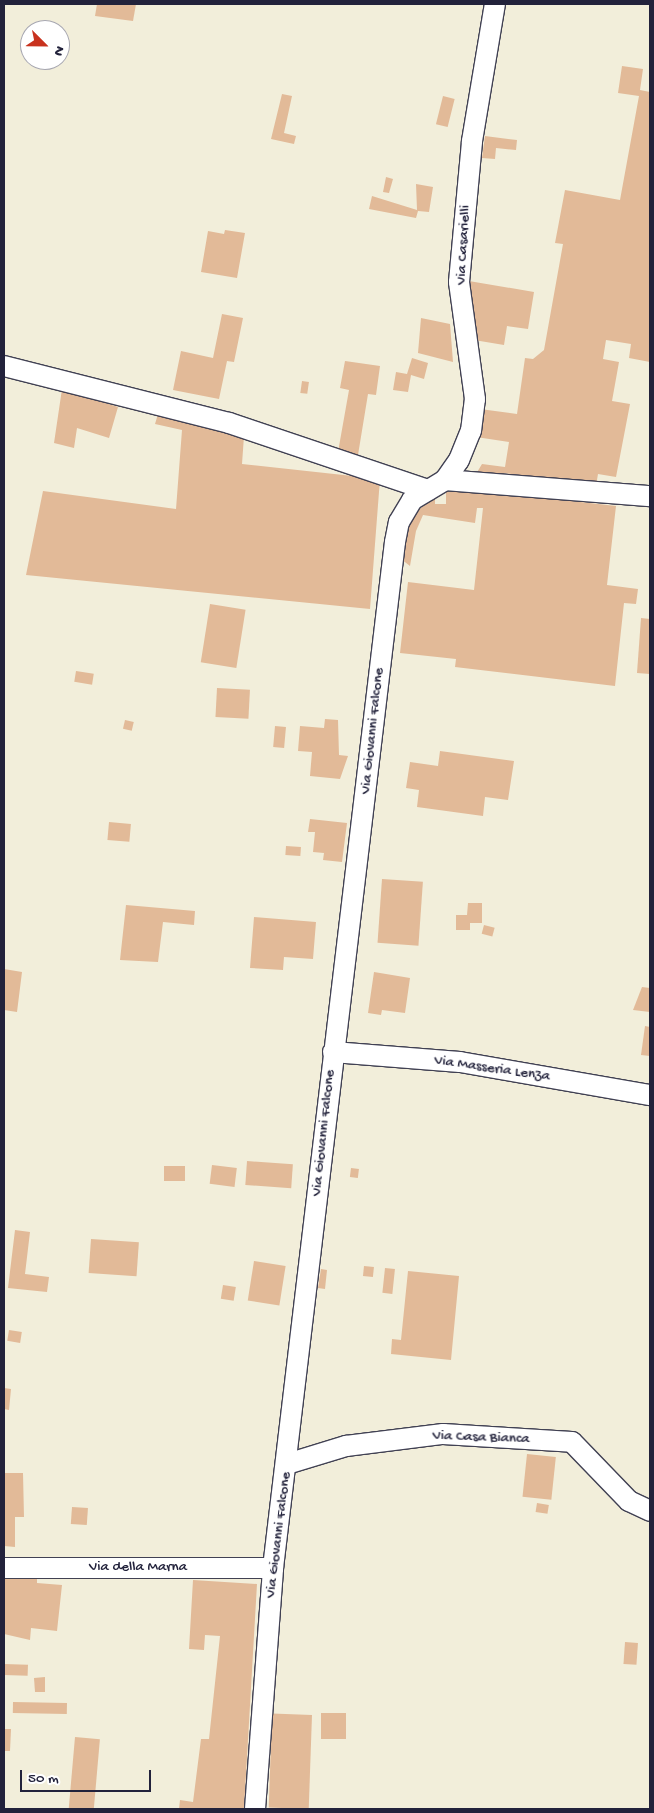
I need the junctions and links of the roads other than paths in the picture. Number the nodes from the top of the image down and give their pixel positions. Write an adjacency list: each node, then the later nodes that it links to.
1 (495, 4): 3 (street, Via Casarielli)
2 (4, 366): 3 (street)
3 (437, 485): 4 (street); 5 (street, Via Giovanni Falcone)
4 (650, 496)
5 (333, 1052): 6 (street, Via Masseria Lenza); 7 (street, Via Giovanni Falcone)
6 (650, 1095)
7 (287, 1464): 8 (street, Via Casa Bianca); 10 (street, Via Giovanni Falcone)
8 (650, 1511)
9 (4, 1568): 10 (street, Via della Marna)
10 (273, 1568): 11 (street, Via Giovanni Falcone)
11 (255, 1809)

